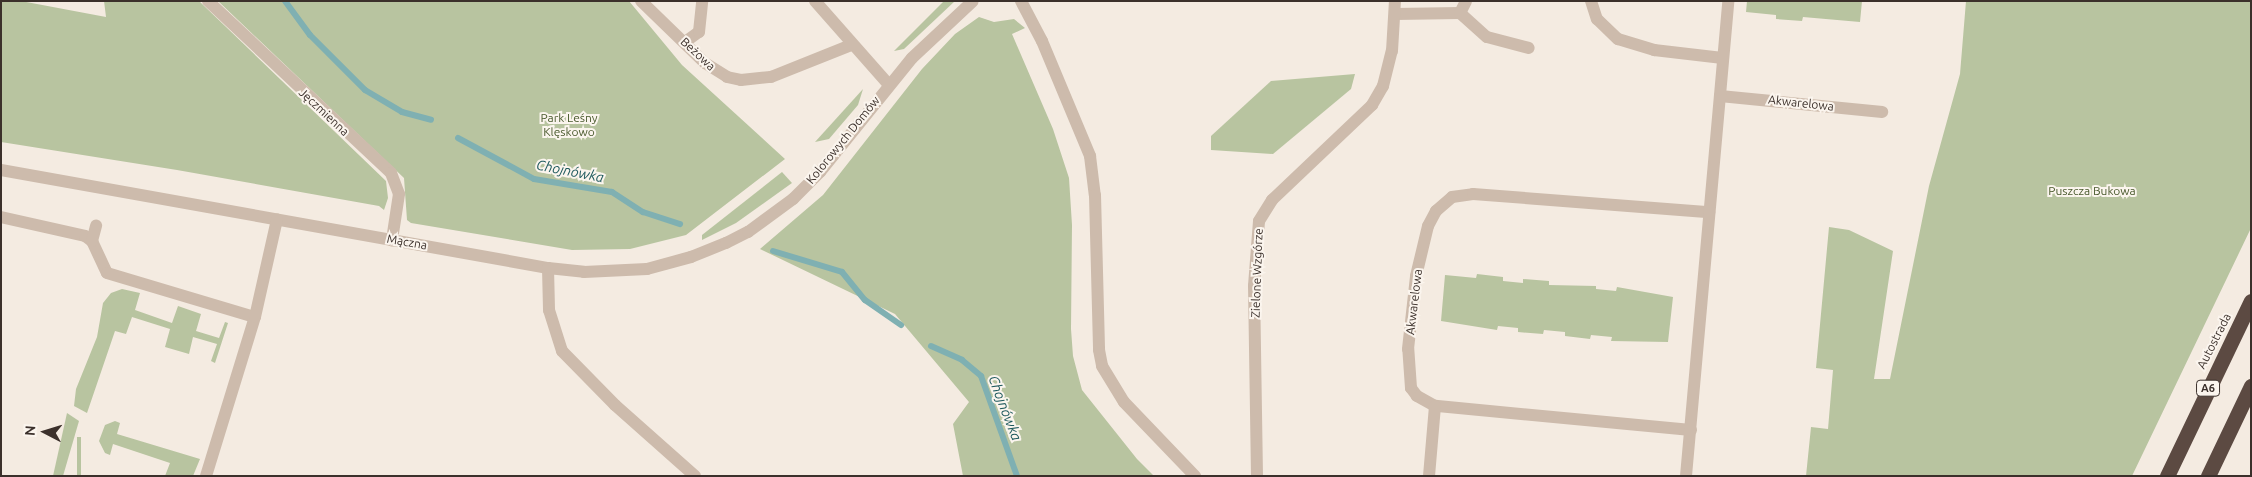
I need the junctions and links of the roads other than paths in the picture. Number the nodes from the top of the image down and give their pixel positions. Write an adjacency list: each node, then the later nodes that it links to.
1 (208, 1): 24 (street, Jęczmienna)
2 (641, 1): 12 (street, Beżowa)
3 (702, 1): 12 (street)
4 (815, 1): 13 (street)
5 (973, 1): 16 (street, Kolorowych Domów)
6 (1021, 1): 34 (street)
7 (1466, 1): 11 (street)
8 (1591, 1): 15 (street)
9 (1728, 1): 15 (street)
10 (1395, 8): 11 (street); 35 (street, Zielone Wzgórze)
11 (1460, 13): 14 (street)
12 (685, 42): 13 (street, Beżowa)
13 (851, 45): 16 (street)
14 (1528, 48)
15 (1723, 58): 17 (street)
16 (888, 85): 26 (street, Kolorowych Domów)
17 (1720, 96): 18 (street, Akwarelowa); 20 (street)
18 (1882, 112)
19 (1, 170): 22 (street, Mączna)
20 (1710, 212): 30 (street, Akwarelowa); 31 (street)
21 (1, 217): 25 (street)
22 (277, 219): 24 (street, Mączna); 28 (street)
23 (96, 226): 25 (street)
24 (392, 240): 26 (street, Mączna)
25 (92, 241): 28 (street)
26 (548, 268): 33 (street)
27 (2251, 301): 38 (highway, Autostrada / A6)
28 (254, 317): 32 (street)
29 (2251, 386): 39 (highway)
30 (1435, 406): 31 (street, Akwarelowa); 36 (street)
31 (1691, 430): 37 (street)
32 (206, 476)
33 (696, 476)
34 (1195, 476)
35 (1257, 476)
36 (1429, 476)
37 (1686, 476)
38 (2167, 476)
39 (2208, 476)

